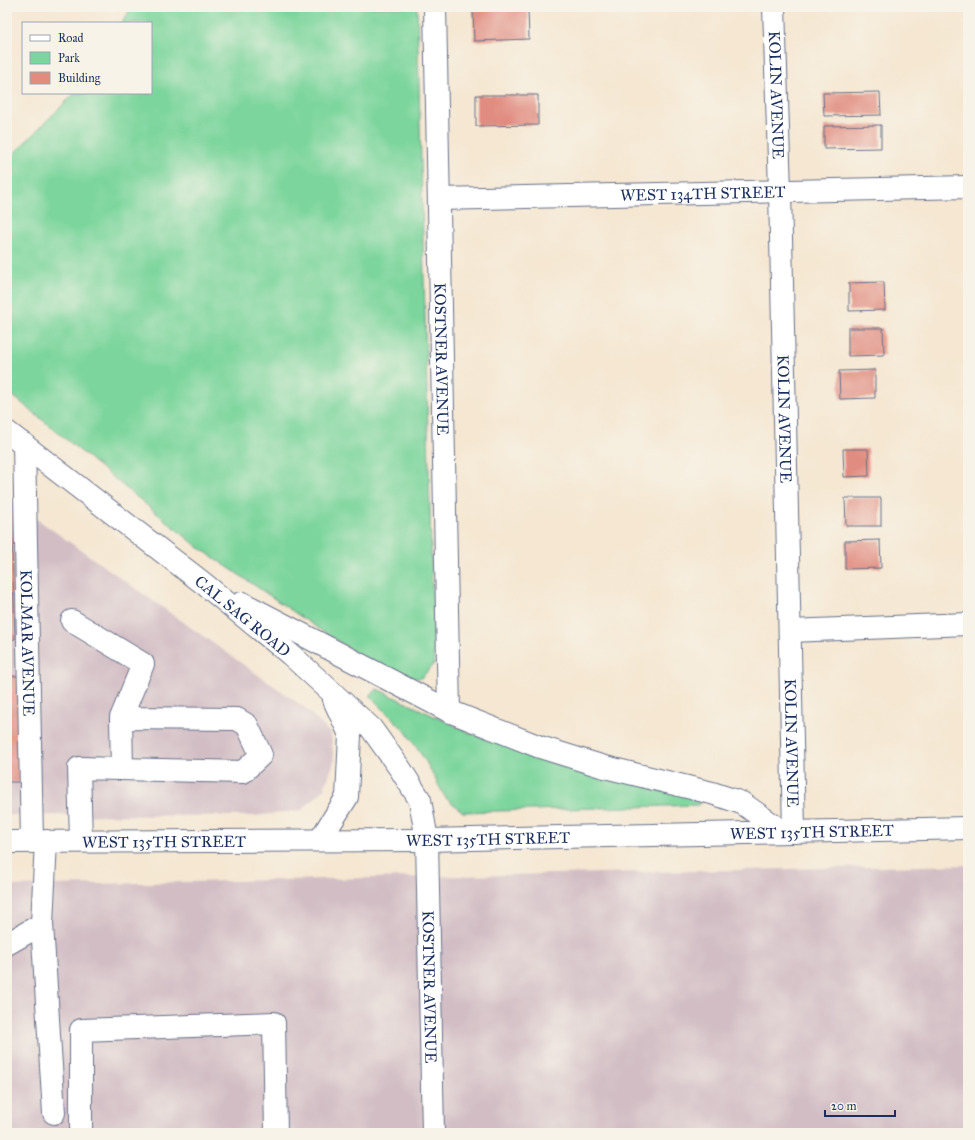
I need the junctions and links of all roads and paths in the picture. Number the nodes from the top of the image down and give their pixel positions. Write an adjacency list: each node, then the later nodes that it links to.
1 (436, 7): 5 (street, KOSTNER AVENUE)
2 (774, 7): 4 (street, KOLIN AVENUE)
3 (968, 187): 4 (street, WEST 134TH STREET)
4 (780, 191): 5 (street, WEST 134TH STREET); 10 (street, KOLIN AVENUE)
5 (439, 198): 12 (street, KOSTNER AVENUE)
6 (15, 438): 7 (street, CAL SAG ROAD); 19 (street, KOLMAR AVENUE)
7 (203, 583): 11 (street, CAL SAG ROAD); 12 (street)
8 (72, 621): 13 (street)
9 (968, 624): 10 (street)
10 (790, 631): 16 (street, KOLIN AVENUE)
11 (329, 690): 17 (street); 18 (street, CAL SAG ROAD)
12 (449, 711): 16 (street)
13 (121, 718): 14 (street); 14 (street)
14 (122, 769): 20 (street)
15 (968, 828): 16 (street, WEST 135TH STREET)
16 (789, 832): 18 (street, WEST 135TH STREET)
17 (320, 840): 18 (street, WEST 135TH STREET); 20 (street, WEST 135TH STREET)
18 (427, 840): 27 (street, KOSTNER AVENUE)
19 (39, 841): 20 (street, WEST 135TH STREET); 21 (street, WEST 135TH STREET); 22 (street, KOLMAR AVENUE)
20 (81, 841)
21 (7, 842)
22 (42, 924): 23 (street); 24 (street, KOLMAR AVENUE)
23 (7, 944)
24 (54, 1112)
25 (82, 1133): 26 (street)
26 (276, 1133)
27 (433, 1133)

